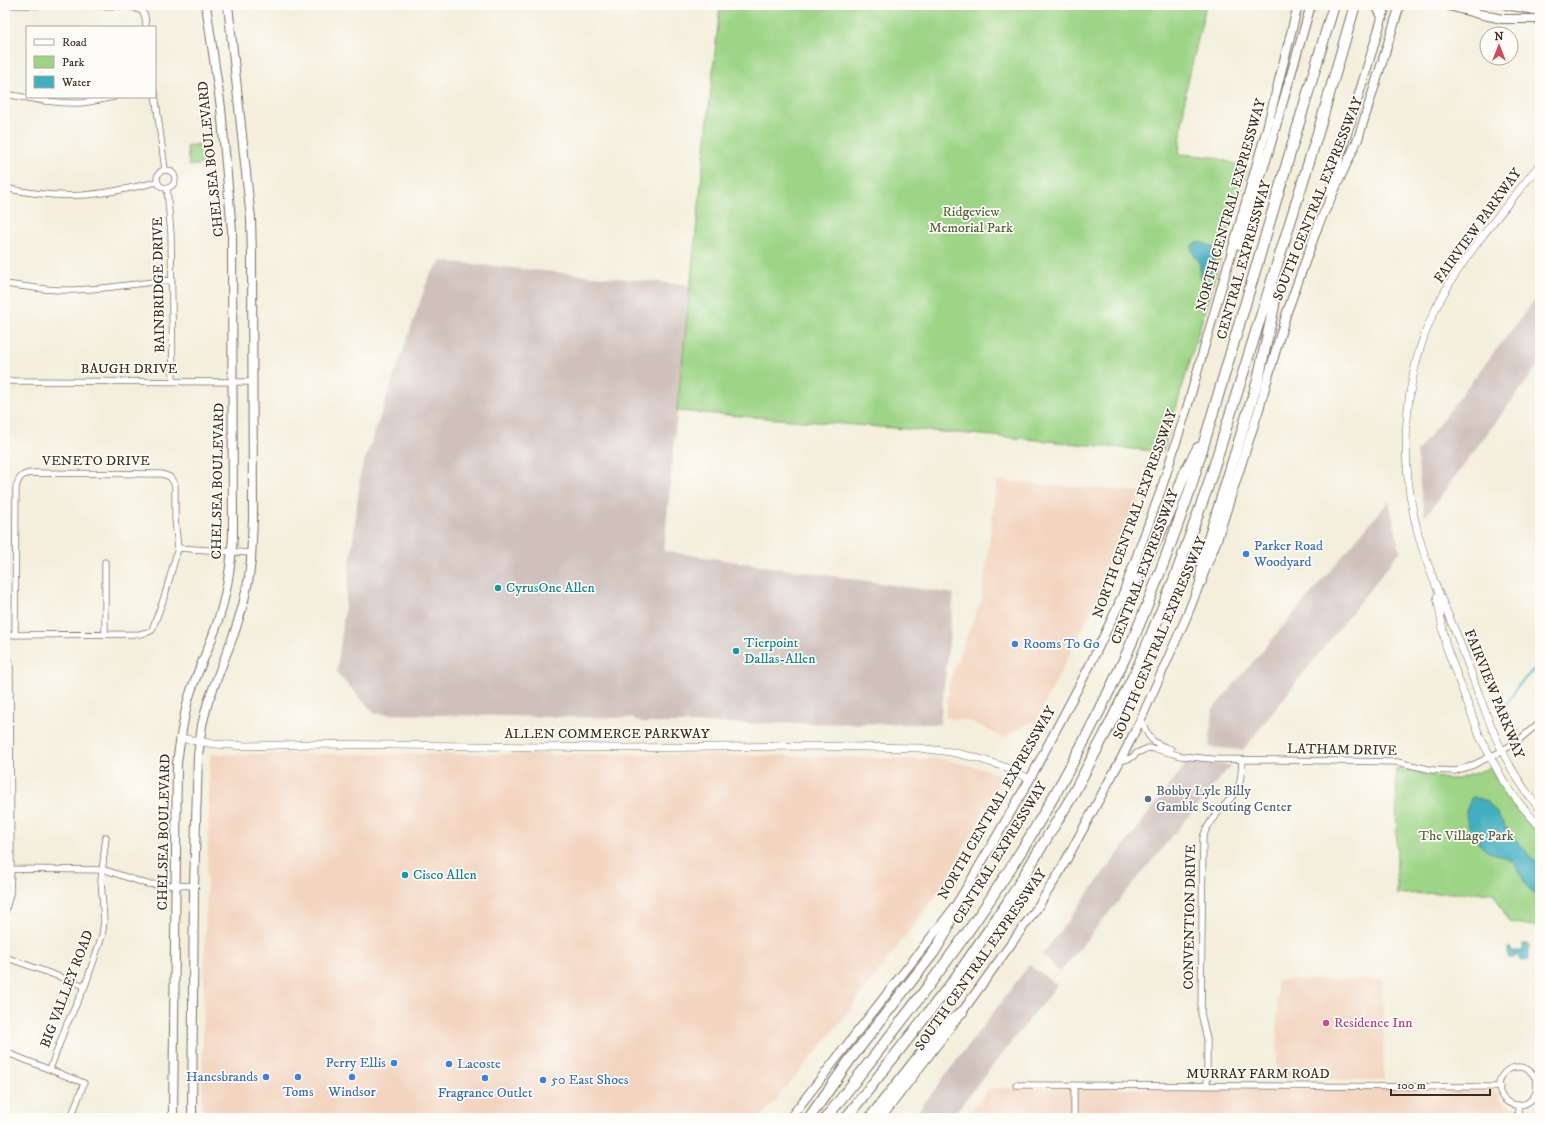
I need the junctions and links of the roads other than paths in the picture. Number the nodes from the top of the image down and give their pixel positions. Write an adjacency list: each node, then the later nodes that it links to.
1 (5, 5): 16 (street)
2 (206, 5): 34 (main road, CHELSEA BOULEVARD)
3 (228, 5): 35 (main road)
4 (1298, 5): 28 (main road, NORTH CENTRAL EXPRESSWAY)
5 (1311, 5): 28 (main road)
6 (1334, 5): 36 (highway, CENTRAL EXPRESSWAY)
7 (1355, 5): 30 (highway)
8 (1374, 5): 14 (main road)
9 (1386, 5): 14 (main road)
10 (1400, 5): 27 (main road, SOUTH CENTRAL EXPRESSWAY)
11 (1445, 5): 15 (main road)
12 (1506, 5): 13 (main road)
13 (1540, 12)
14 (1382, 17): 27 (main road)
15 (1540, 19)
16 (146, 26)
17 (5, 94): 18 (street)
18 (26, 98)
19 (28, 98): 20 (street)
20 (108, 98)
21 (156, 98): 23 (street, BAINBRIDGE DRIVE)
22 (1540, 164): 42 (street, FAIRVIEW PARKWAY)
23 (165, 170): 24 (street); 26 (street, BAINBRIDGE DRIVE)
24 (157, 182): 25 (street); 26 (street)
25 (5, 188)
26 (167, 188): 29 (street, BAINBRIDGE DRIVE)
27 (1318, 226): 41 (main road, SOUTH CENTRAL EXPRESSWAY)
28 (1226, 273): 43 (main road, NORTH CENTRAL EXPRESSWAY)
29 (172, 280): 31 (street); 32 (street, BAINBRIDGE DRIVE)
30 (1271, 281): 41 (highway); 84 (highway)
31 (5, 284)
32 (173, 381): 33 (street, BAUGH DRIVE); 34 (street, BAUGH DRIVE)
33 (5, 382)
34 (233, 382): 35 (street, BAUGH DRIVE); 38 (main road, CHELSEA BOULEVARD)
35 (252, 382): 39 (main road)
36 (1207, 433): 43 (highway); 83 (highway, CENTRAL EXPRESSWAY)
37 (178, 548): 38 (street); 45 (street, VENETO DRIVE); 46 (street)
38 (232, 551): 39 (street); 50 (main road, CHELSEA BOULEVARD)
39 (251, 553): 51 (main road)
40 (105, 562): 46 (street)
41 (1201, 581): 48 (main road, SOUTH CENTRAL EXPRESSWAY)
42 (1434, 583): 52 (street, FAIRVIEW PARKWAY); 54 (street, FAIRVIEW PARKWAY)
43 (1120, 602): 57 (main road, NORTH CENTRAL EXPRESSWAY)
44 (5, 634): 45 (street)
45 (15, 634): 46 (street)
46 (106, 634)
47 (10, 662): 61 (street)
48 (1141, 719): 53 (street, LATHAM DRIVE); 56 (main road, SOUTH CENTRAL EXPRESSWAY)
49 (1540, 722): 52 (street)
50 (180, 738): 51 (street, ALLEN COMMERCE PARKWAY); 63 (main road, CHELSEA BOULEVARD)
51 (200, 742): 57 (street, ALLEN COMMERCE PARKWAY); 64 (main road)
52 (1502, 751): 54 (street, LATHAM DRIVE); 58 (street, FAIRVIEW PARKWAY)
53 (1190, 756): 55 (street, LATHAM DRIVE); 56 (street, LATHAM DRIVE)
54 (1491, 756): 55 (street, LATHAM DRIVE); 59 (street, FAIRVIEW PARKWAY)
55 (1242, 760): 74 (street, CONVENTION DRIVE)
56 (1120, 761): 69 (main road, SOUTH CENTRAL EXPRESSWAY)
57 (1030, 779): 65 (main road, NORTH CENTRAL EXPRESSWAY)
58 (1540, 809)
59 (1540, 827)
60 (106, 837): 62 (street, BIG VALLEY ROAD)
61 (11, 869): 62 (street); 66 (street)
62 (102, 870): 63 (street); 68 (street, BIG VALLEY ROAD)
63 (175, 886): 64 (street); 79 (main road, CHELSEA BOULEVARD)
64 (194, 886): 80 (main road)
65 (954, 908): 81 (main road, NORTH CENTRAL EXPRESSWAY); 82 (highway)
66 (5, 913)
67 (5, 957): 68 (street)
68 (84, 986): 71 (street, BIG VALLEY ROAD)
69 (962, 1012): 85 (highway); 86 (main road, SOUTH CENTRAL EXPRESSWAY)
70 (5, 1052): 71 (street)
71 (50, 1069): 78 (street)
72 (1016, 1085): 73 (street, MURRAY FARM ROAD)
73 (1074, 1085): 74 (street, MURRAY FARM ROAD); 87 (street)
74 (1207, 1086): 75 (street, MURRAY FARM ROAD)
75 (1500, 1087): 76 (street); 77 (street)
76 (1538, 1093): 77 (street)
77 (1518, 1105): 88 (street)
78 (71, 1118)
79 (173, 1118)
80 (192, 1118)
81 (790, 1118)
82 (809, 1118)
83 (826, 1118)
84 (846, 1118)
85 (870, 1118)
86 (881, 1118)
87 (1074, 1118)
88 (1518, 1118)

